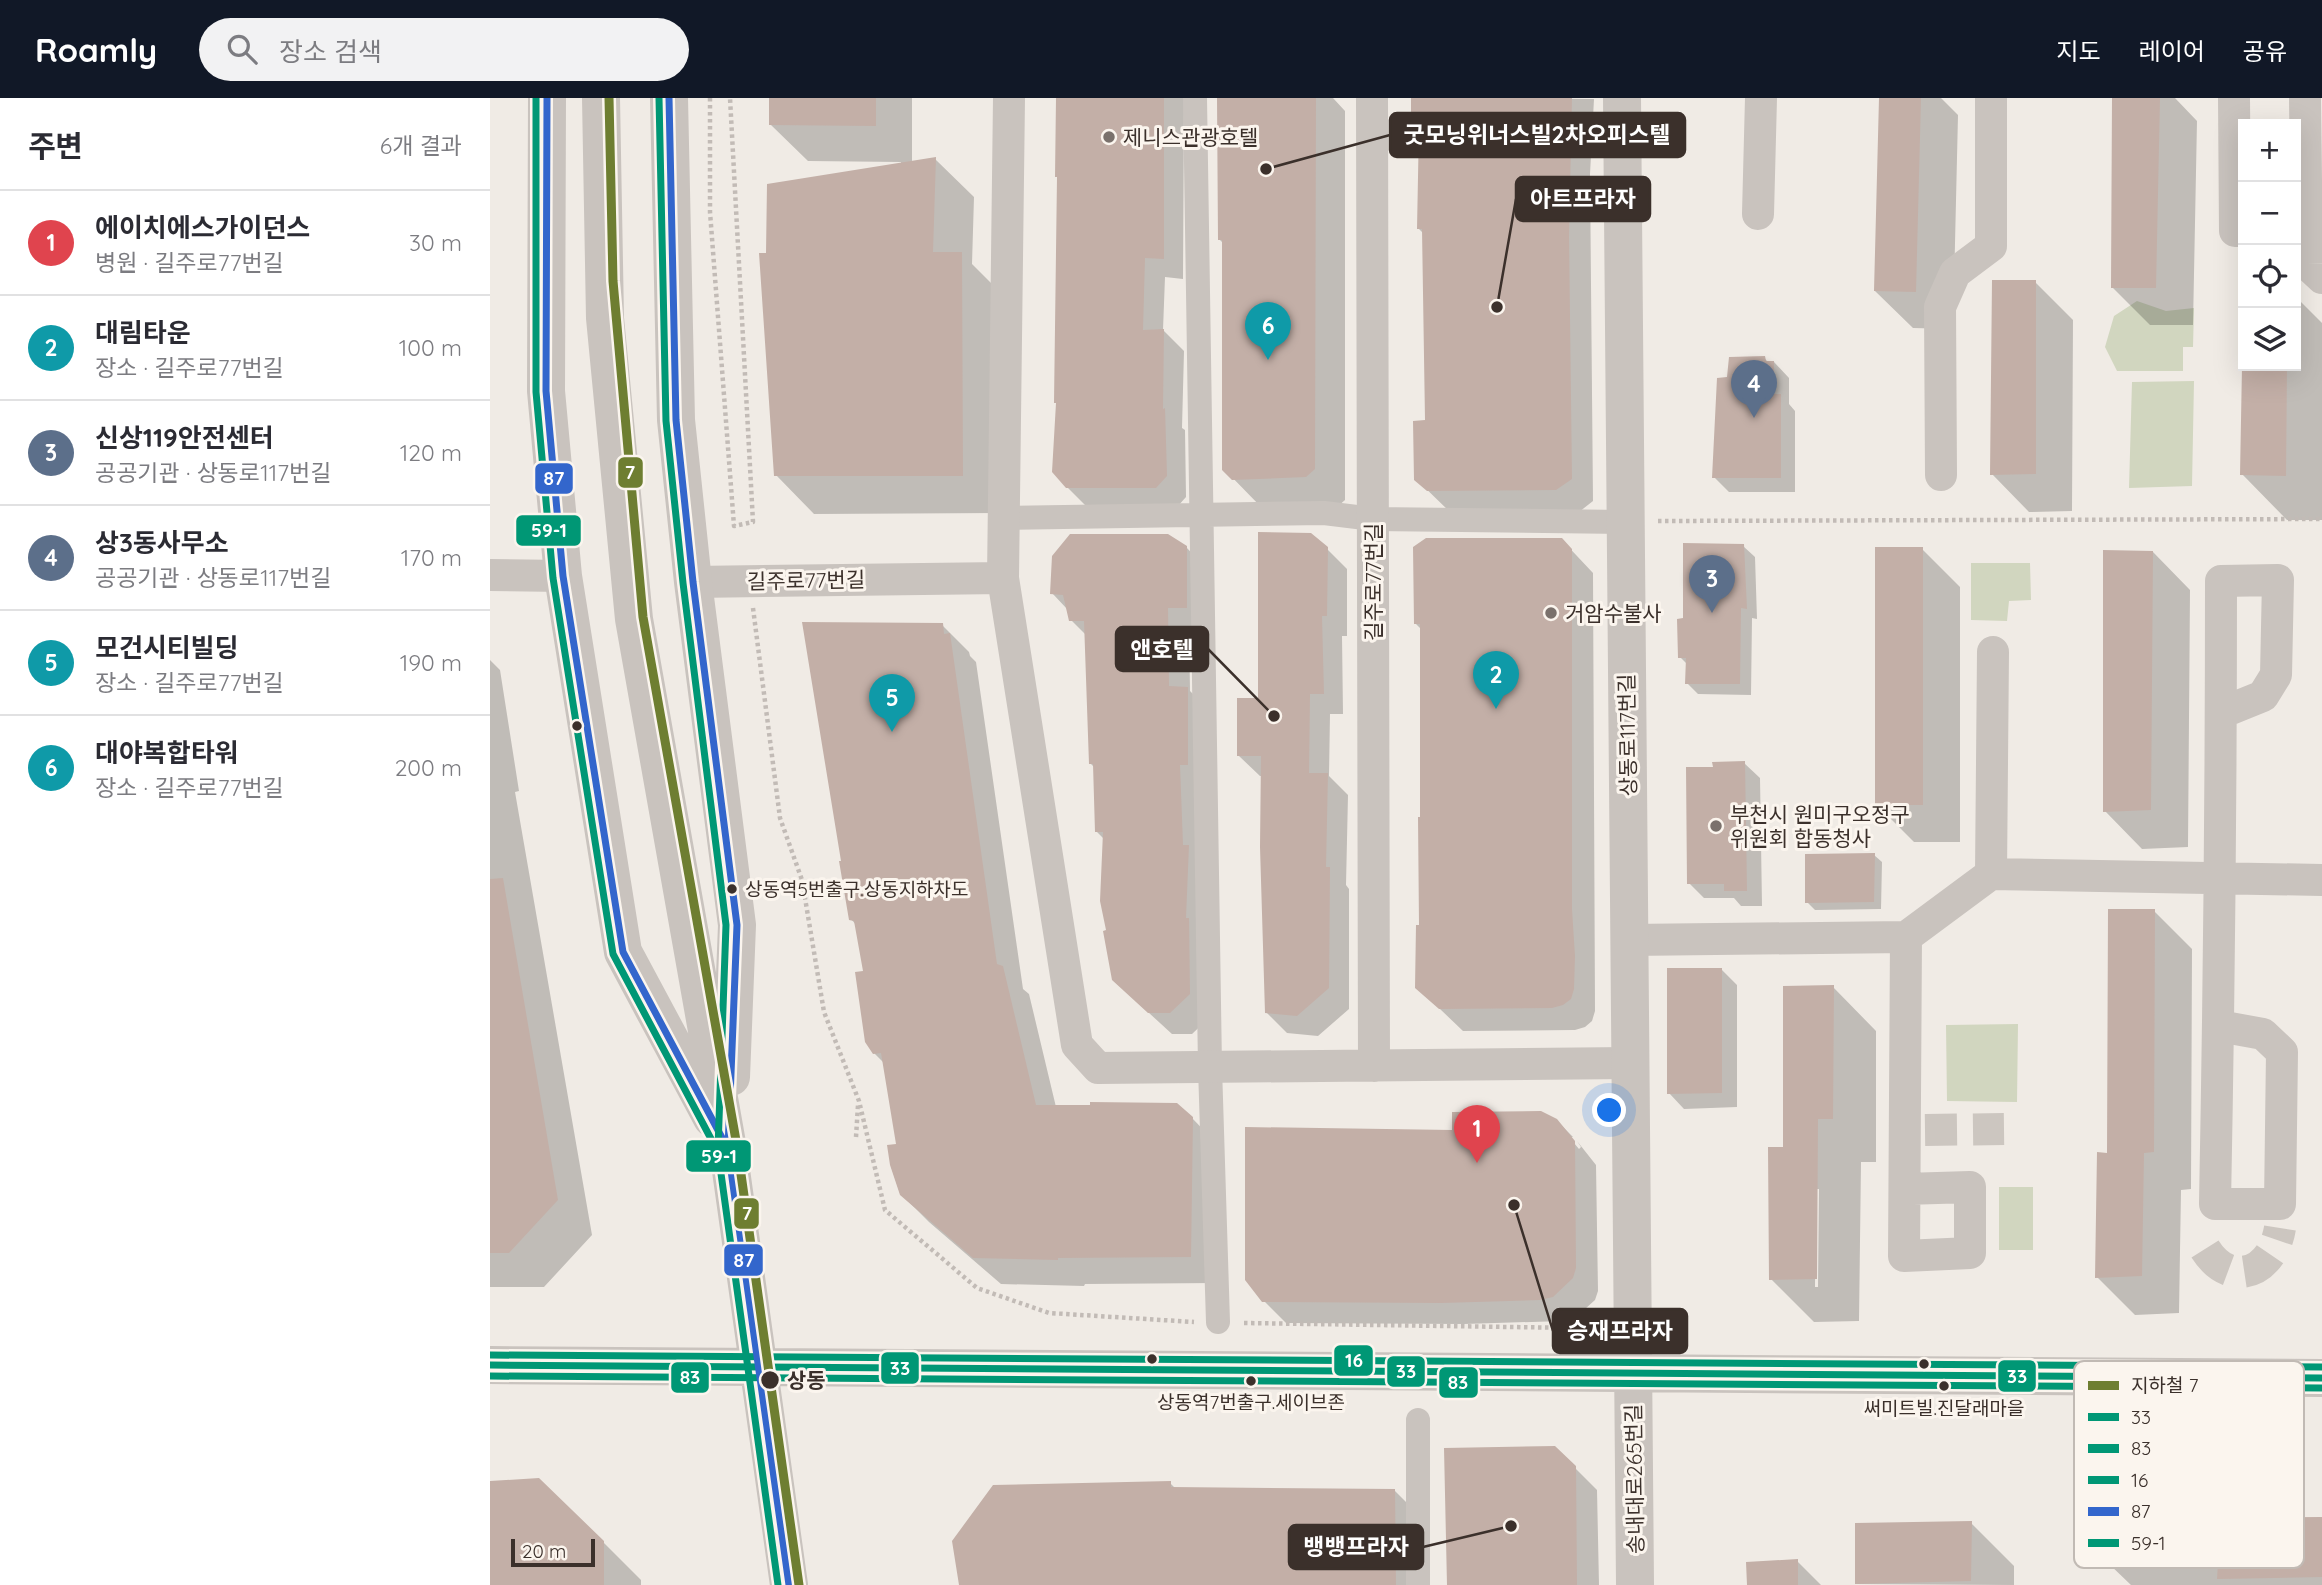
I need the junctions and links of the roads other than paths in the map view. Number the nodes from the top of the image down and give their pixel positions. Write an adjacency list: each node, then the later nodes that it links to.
1 (547, 98): 22 (street)
2 (601, 98): 36 (street)
3 (669, 98): 24 (street)
4 (1009, 98): 18 (street)
5 (1195, 98): 17 (street)
6 (1372, 98): 19 (street, 길주로77번길)
7 (1622, 98): 20 (street, 상동로117번길)
8 (1760, 98): 12 (street)
9 (1991, 98): 16 (street)
10 (2234, 98): 14 (street)
11 (2305, 98): 13 (street)
12 (1758, 214)
13 (2301, 230): 15 (street)
14 (2238, 232)
15 (2322, 278)
16 (1941, 475)
17 (1201, 514): 18 (street); 19 (street); 35 (street)
18 (1004, 518): 23 (street)
19 (1373, 519): 20 (street); 34 (street, 길주로77번길)
20 (1625, 522): 31 (street, 상동로117번길)
21 (490, 575): 22 (street)
22 (563, 576): 36 (street)
23 (1003, 578): 24 (street, 길주로77번길); 35 (street)
24 (693, 582): 36 (street)
25 (1993, 652): 27 (street)
26 (2221, 713): 28 (street)
27 (1991, 874): 28 (street); 30 (street)
28 (2221, 878): 29 (street); 32 (street)
29 (2322, 880)
30 (1906, 937): 31 (street); 37 (street)
31 (1629, 940): 33 (street, 상동로117번길)
32 (2219, 1026): 32 (street)
33 (1630, 1063): 34 (street); 41 (street, 상동로117번길)
34 (1374, 1066): 35 (street)
35 (1210, 1067): 38 (street)
36 (728, 1149): 40 (street)
37 (1905, 1189)
38 (1218, 1322)
39 (490, 1365): 40 (street)
40 (759, 1367): 41 (street); 46 (street)
41 (1633, 1373): 42 (street); 48 (street, 송내대로265번길)
42 (2074, 1376)
43 (2304, 1378): 44 (street)
44 (2322, 1378)
45 (1418, 1420): 47 (street)
46 (789, 1585)
47 (1418, 1585)
48 (1635, 1585)

